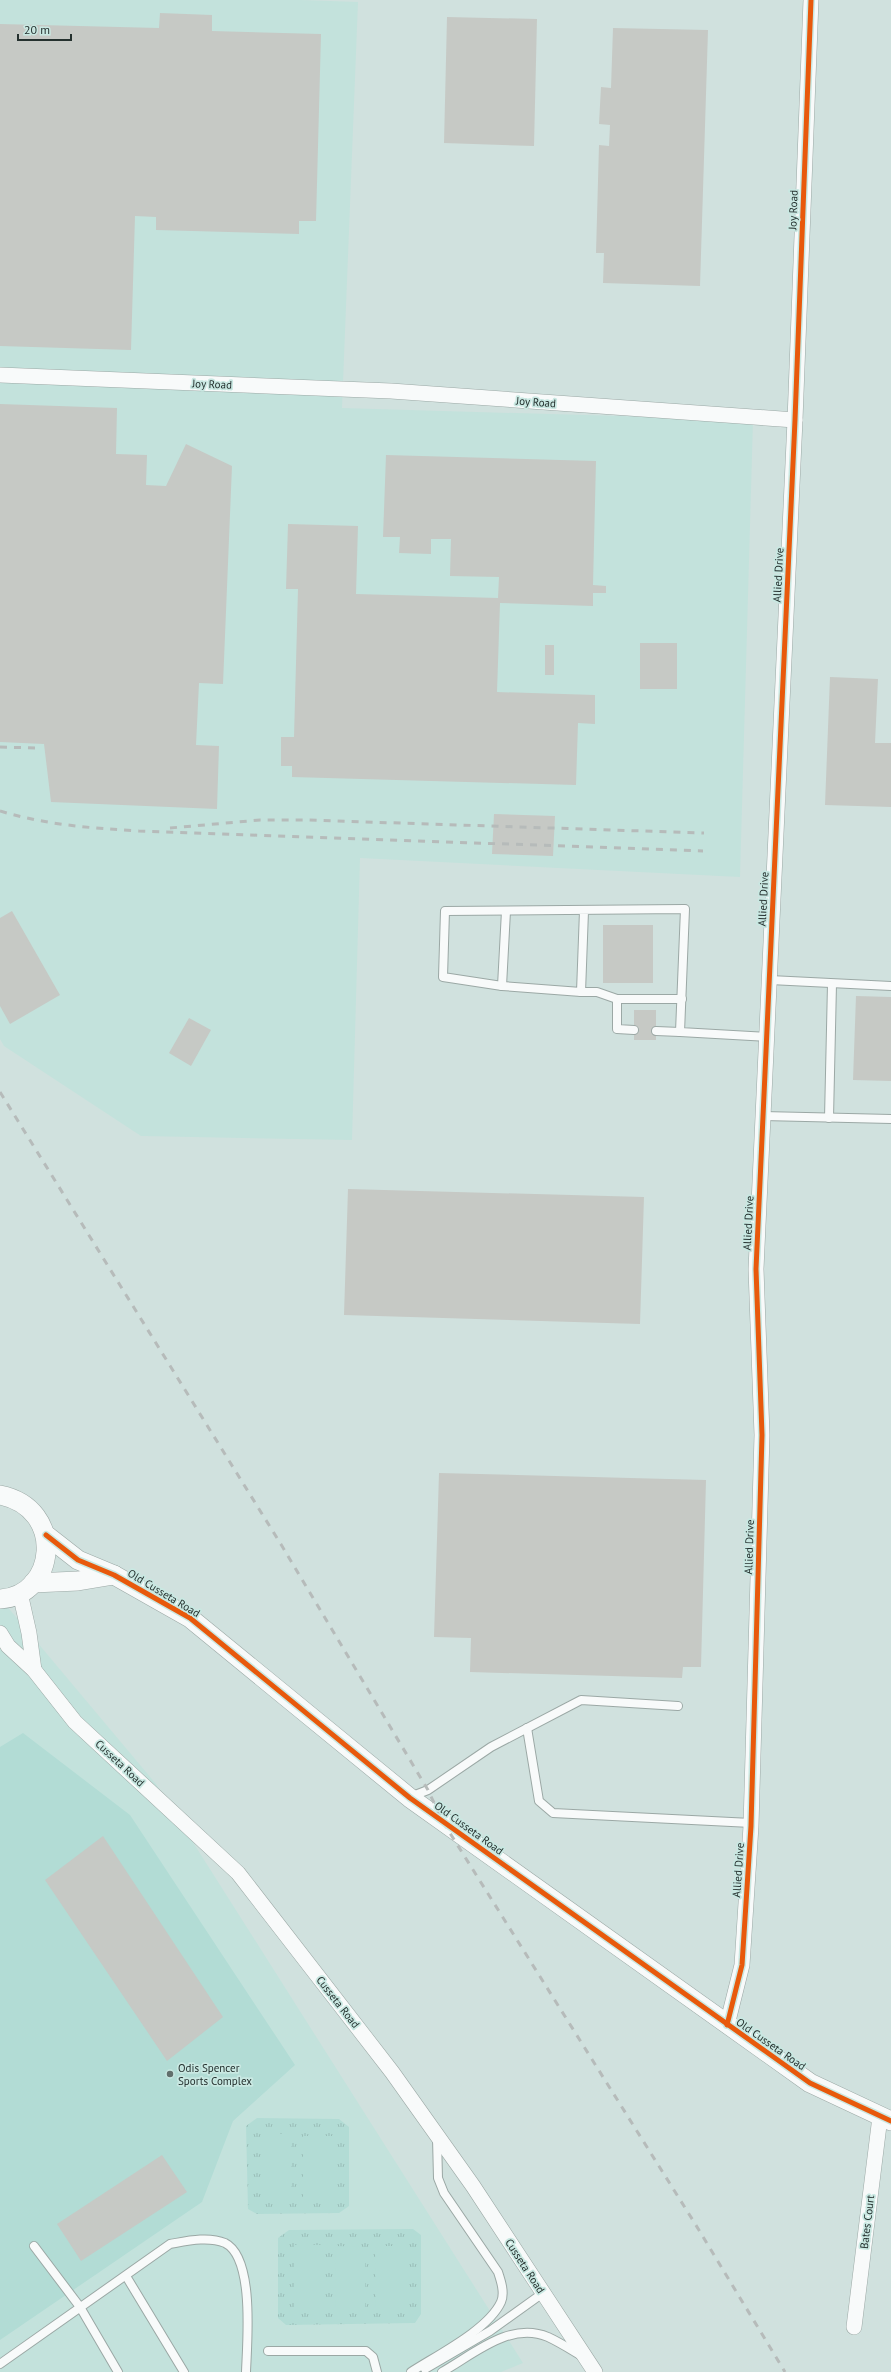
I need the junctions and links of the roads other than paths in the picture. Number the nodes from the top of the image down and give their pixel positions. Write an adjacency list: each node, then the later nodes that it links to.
1 (811, 0): 3 (street, Joy Road)
2 (0, 375): 3 (street, Joy Road)
3 (795, 420): 6 (street, Allied Drive)
4 (506, 911): 5 (lane); 8 (lane); 8 (lane)
5 (584, 911): 10 (lane); 12 (lane)
6 (770, 980): 7 (lane); 16 (street, Allied Drive)
7 (832, 984): 9 (lane); 18 (lane)
8 (502, 986): 10 (lane)
9 (891, 986)
10 (581, 992): 11 (lane)
11 (617, 998): 12 (lane); 13 (lane)
12 (682, 999): 15 (lane)
13 (634, 1030)
14 (656, 1031): 15 (lane)
15 (680, 1032): 16 (lane)
16 (767, 1037): 17 (street, Allied Drive)
17 (763, 1116): 18 (lane); 30 (street, Allied Drive)
18 (829, 1118): 19 (lane)
19 (891, 1119)
20 (0, 1495): 21 (street)
21 (46, 1535): 22 (street, Old Cusseta Road); 23 (street)
22 (114, 1575): 23 (street, Old Cusseta Road); 29 (street, Old Cusseta Road)
23 (27, 1588): 24 (street); 26 (street)
24 (0, 1599)
25 (0, 1633): 26 (street, Cusseta Road)
26 (34, 1670): 33 (street, Cusseta Road)
27 (678, 1706): 28 (lane)
28 (527, 1728): 29 (lane); 30 (lane)
29 (410, 1798): 31 (street, Old Cusseta Road)
30 (751, 1823): 31 (street, Allied Drive)
31 (727, 2025): 32 (street, Old Cusseta Road)
32 (886, 2119): 38 (street, Bates Court)
33 (437, 2136): 36 (street, Cusseta Road); 46 (lane)
34 (34, 2246): 37 (lane)
35 (126, 2276): 37 (lane); 43 (lane); 44 (lane)
36 (543, 2293): 40 (street, Cusseta Road); 47 (lane)
37 (80, 2308): 41 (lane); 42 (lane)
38 (854, 2327)
39 (268, 2351): 45 (lane)
40 (585, 2358): 48 (lane); 49 (street, Cusseta Road)
41 (0, 2364)
42 (118, 2372)
43 (184, 2372)
44 (246, 2372)
45 (377, 2372)
46 (411, 2372)
47 (417, 2372)
48 (442, 2372)
49 (594, 2372)

